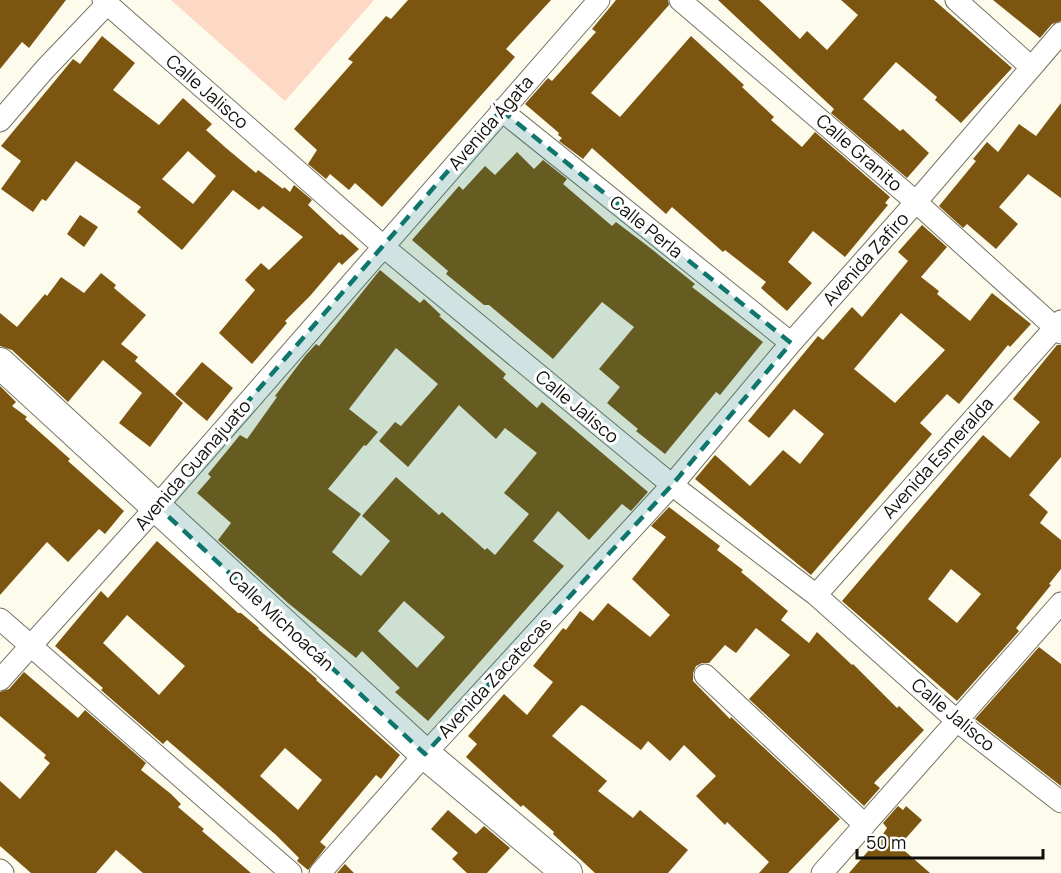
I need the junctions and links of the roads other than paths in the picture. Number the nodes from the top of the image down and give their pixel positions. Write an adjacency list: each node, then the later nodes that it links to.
1 (598, 0): 7 (street, Avenida Ágata)
2 (680, 0): 9 (street, Calle Granito)
3 (956, 0): 6 (street)
4 (105, 2): 8 (street); 10 (street, Calle Jalisco)
5 (1061, 33): 6 (street, Avenida Zafiro)
6 (1031, 67): 9 (street, Avenida Zafiro)
7 (501, 110): 10 (street, Avenida Ágata); 12 (street, Calle Perla)
8 (0, 121)
9 (916, 202): 11 (street, Calle Granito); 12 (street, Avenida Zafiro)
10 (385, 248): 14 (street, Calle Jalisco); 15 (street, Avenida Guanajuato)
11 (1059, 328): 16 (street, Avenida Esmeralda)
12 (791, 343): 14 (street, Avenida Zafiro)
13 (0, 363): 15 (street, Calle Michoacán)
14 (672, 485): 16 (street, Calle Jalisco); 23 (street, Avenida Zacatecas)
15 (157, 506): 19 (street, Avenida Guanajuato); 23 (street, Calle Michoacán)
16 (816, 595): 22 (street, Calle Jalisco)
17 (1061, 603): 22 (street)
18 (0, 620): 19 (street)
19 (31, 646): 21 (street, Avenida Guanajuato); 26 (street)
20 (705, 675): 25 (street)
21 (0, 680)
22 (957, 721): 24 (street, Calle Jalisco); 25 (street)
23 (426, 754): 27 (street, Avenida Zacatecas); 28 (street, Calle Michoacán)
24 (1061, 802)
25 (865, 825): 29 (street)
26 (291, 873)
27 (320, 873)
28 (567, 873)
29 (822, 873)

